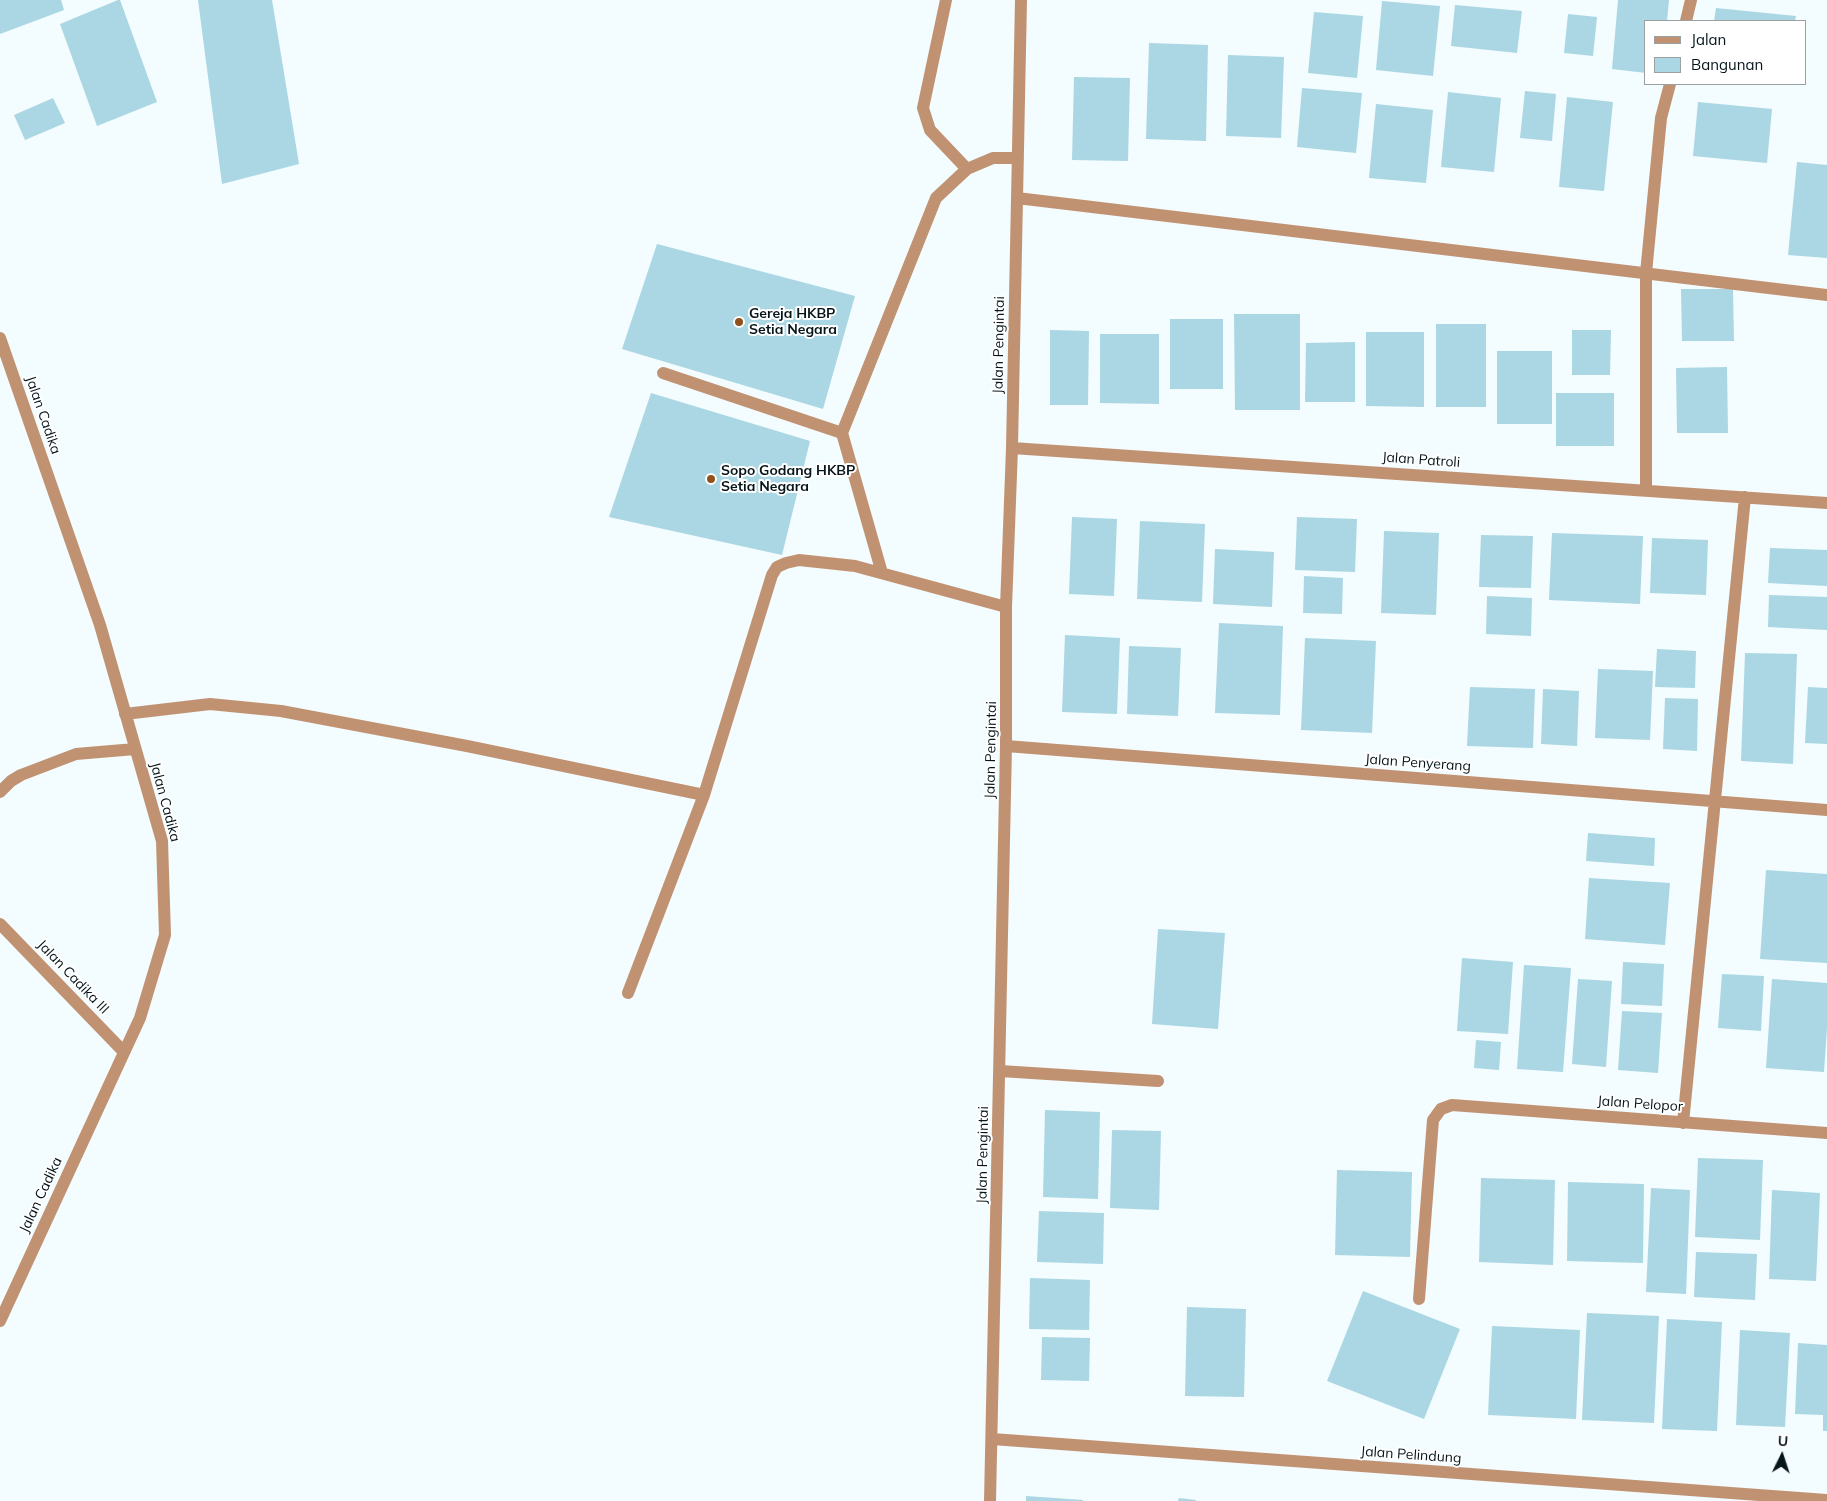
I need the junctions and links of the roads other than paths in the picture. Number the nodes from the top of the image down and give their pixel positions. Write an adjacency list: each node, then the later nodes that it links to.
1 (946, 0): 7 (street)
2 (1021, 0): 6 (street, Jalan Pengintai)
3 (1691, 0): 4 (street)
4 (1686, 20)
5 (1670, 85): 9 (street)
6 (1018, 158): 7 (street); 8 (street, Jalan Pengintai)
7 (967, 169): 13 (street)
8 (1018, 198): 9 (street); 14 (street, Jalan Pengintai)
9 (1646, 273): 10 (street); 15 (street)
10 (1827, 295)
11 (0, 338): 20 (street, Jalan Cadika)
12 (663, 372): 13 (street)
13 (842, 433): 18 (street)
14 (1012, 448): 15 (street, Jalan Patroli); 19 (street, Jalan Pengintai)
15 (1646, 490): 16 (street, Jalan Patroli)
16 (1746, 497): 17 (street, Jalan Patroli); 25 (street)
17 (1827, 503)
18 (882, 573): 19 (street); 24 (street)
19 (1006, 607): 21 (street, Jalan Pengintai)
20 (125, 714): 22 (street, Jalan Cadika); 24 (street)
21 (1006, 746): 25 (street, Jalan Penyerang); 30 (street, Jalan Pengintai)
22 (135, 749): 23 (street); 29 (street, Jalan Cadika)
23 (0, 792)
24 (704, 795): 28 (street)
25 (1715, 801): 26 (street, Jalan Penyerang); 32 (street)
26 (1827, 810)
27 (0, 924): 29 (street, Jalan Cadika III)
28 (628, 993)
29 (124, 1052): 35 (street, Jalan Cadika)
30 (1000, 1071): 31 (street); 36 (street, Jalan Pengintai)
31 (1158, 1081)
32 (1684, 1123): 33 (street, Jalan Pelopor); 34 (street, Jalan Pelopor)
33 (1827, 1133)
34 (1419, 1298)
35 (0, 1320)
36 (992, 1439): 37 (street, Jalan Pelindung); 38 (street, Jalan Pengintai)
37 (1827, 1500)
38 (990, 1501)

